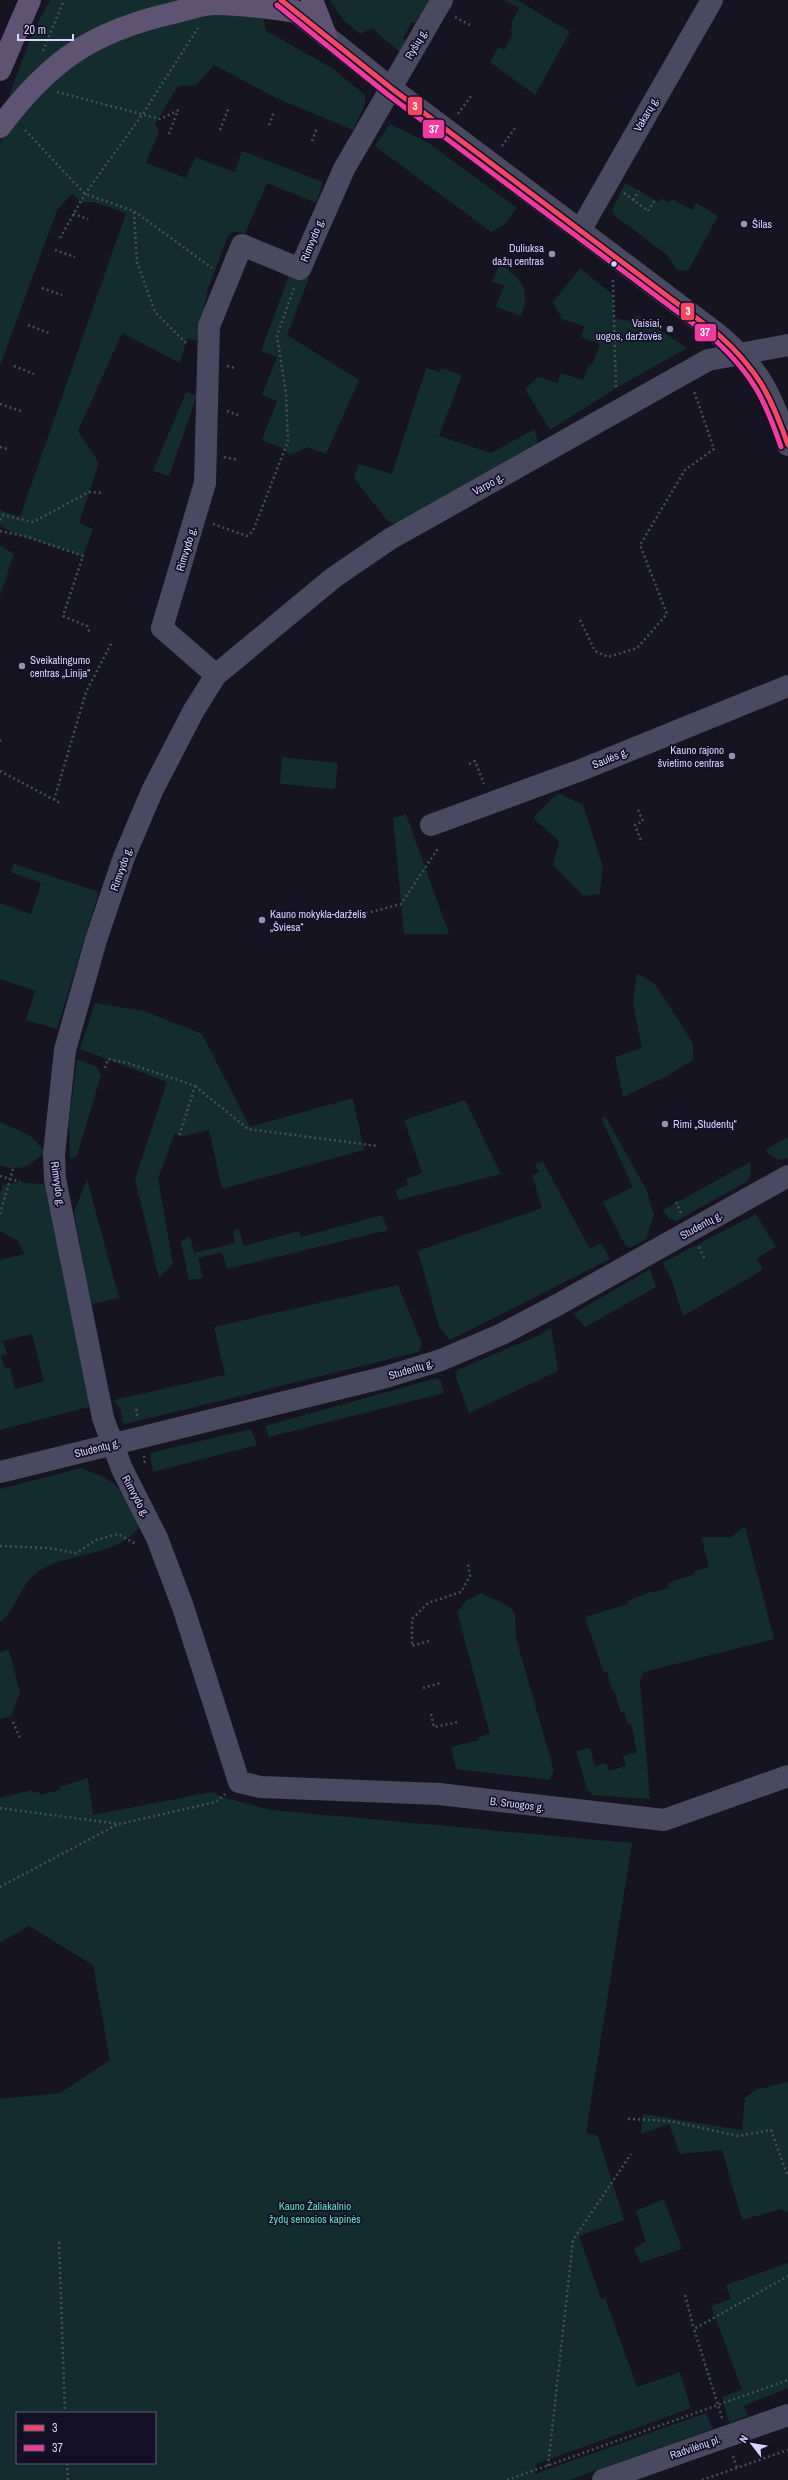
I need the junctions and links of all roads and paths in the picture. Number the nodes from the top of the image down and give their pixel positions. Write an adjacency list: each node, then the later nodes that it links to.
1 (30, 0): 7 (main road)
2 (442, 0): 8 (street, Ryšių g.)
3 (712, 0): 20 (street, Vakarų g.)
4 (296, 4): 6 (main road); 14 (main road)
5 (202, 21): 12 (path)
6 (326, 36): 8 (street)
7 (0, 70)
8 (391, 88): 28 (street); 33 (street, Rimvydo g.)
9 (54, 91): 12 (path)
10 (229, 106): 17 (path)
11 (274, 112): 13 (path)
12 (142, 115): 18 (path); 22 (path)
13 (269, 125)
14 (0, 126)
15 (317, 128): 19 (path)
16 (25, 130): 22 (path)
17 (220, 130)
18 (169, 134)
19 (312, 141)
20 (608, 181): 23 (path); 28 (street, Vakarų g.)
21 (639, 191): 23 (path)
22 (85, 194): 25 (path); 26 (path)
23 (633, 200): 24 (path)
24 (655, 200)
25 (134, 211): 34 (path); 41 (path)
26 (73, 214): 27 (path); 29 (path)
27 (88, 220)
28 (581, 228): 31 (street)
29 (60, 238)
30 (55, 250): 32 (path)
31 (612, 252): 40 (street); 47 (path)
32 (75, 257)
33 (300, 269): 34 (street, Rimvydo g.); 52 (path)
34 (229, 277): 41 (street, Rimvydo g.)
35 (42, 288): 36 (path)
36 (62, 295)
37 (28, 325): 38 (path)
38 (49, 333)
39 (788, 345): 40 (street, Varpo g.)
40 (742, 355): 43 (street, Varpo g.); 48 (street)
41 (208, 356): 52 (street, Rimvydo g.)
42 (14, 366): 44 (path)
43 (687, 372): 47 (street, Varpo g.); 55 (path)
44 (34, 374)
45 (0, 404): 46 (path)
46 (21, 411)
47 (617, 412): 58 (street, Varpo g.)
48 (788, 445)
49 (0, 447): 50 (path)
50 (8, 449)
51 (104, 493): 53 (path)
52 (195, 517): 58 (street, Rimvydo g.)
53 (0, 520)
54 (0, 531): 56 (path)
55 (580, 620)
56 (90, 633)
57 (112, 642): 62 (path)
58 (216, 675): 80 (street, Rimvydo g.)
59 (788, 686): 64 (street, Saulės g.)
60 (469, 764): 64 (path)
61 (0, 771): 62 (path)
62 (54, 800): 63 (path)
63 (60, 803)
64 (492, 803): 66 (street, Saulės g.)
65 (638, 810): 67 (path)
66 (431, 825)
67 (642, 844)
68 (439, 847): 69 (path)
69 (331, 915)
70 (105, 1068): 71 (path)
71 (195, 1086): 72 (path); 73 (path)
72 (179, 1137)
73 (378, 1146)
74 (13, 1169): 77 (path)
75 (0, 1176): 77 (path)
76 (788, 1176): 80 (street, Studentų g.)
77 (10, 1179): 78 (path); 79 (path)
78 (20, 1182)
79 (0, 1214)
80 (112, 1444): 81 (street, Studentų g.); 93 (street, Rimvydo g.)
81 (0, 1472)
82 (136, 1544): 83 (path)
83 (0, 1546)
84 (468, 1562): 85 (path)
85 (429, 1640)
86 (440, 1683): 87 (path)
87 (423, 1688)
88 (431, 1714): 90 (path)
89 (13, 1722): 91 (path)
90 (458, 1722)
91 (20, 1738)
92 (788, 1776): 93 (street, B. Sruogos g.)
93 (239, 1782): 95 (path)
94 (0, 1808): 95 (path)
95 (119, 1824): 96 (path)
96 (0, 1887)
97 (628, 2119): 99 (path)
98 (631, 2154): 111 (path)
99 (788, 2178)
100 (59, 2242): 106 (path)
101 (788, 2276): 103 (path)
102 (685, 2295): 103 (path)
103 (694, 2328): 105 (path)
104 (788, 2380): 105 (path)
105 (718, 2404): 108 (path); 111 (path)
106 (65, 2412)
107 (788, 2415): 108 (street, Radvilėnų pl.)
108 (727, 2436): 112 (path); 115 (street, Radvilėnų pl.)
109 (788, 2450): 112 (path)
110 (67, 2464): 113 (path)
111 (548, 2466): 114 (path)
112 (736, 2468): 116 (path)
113 (68, 2480)
114 (507, 2480)
115 (603, 2480)
116 (702, 2480)

